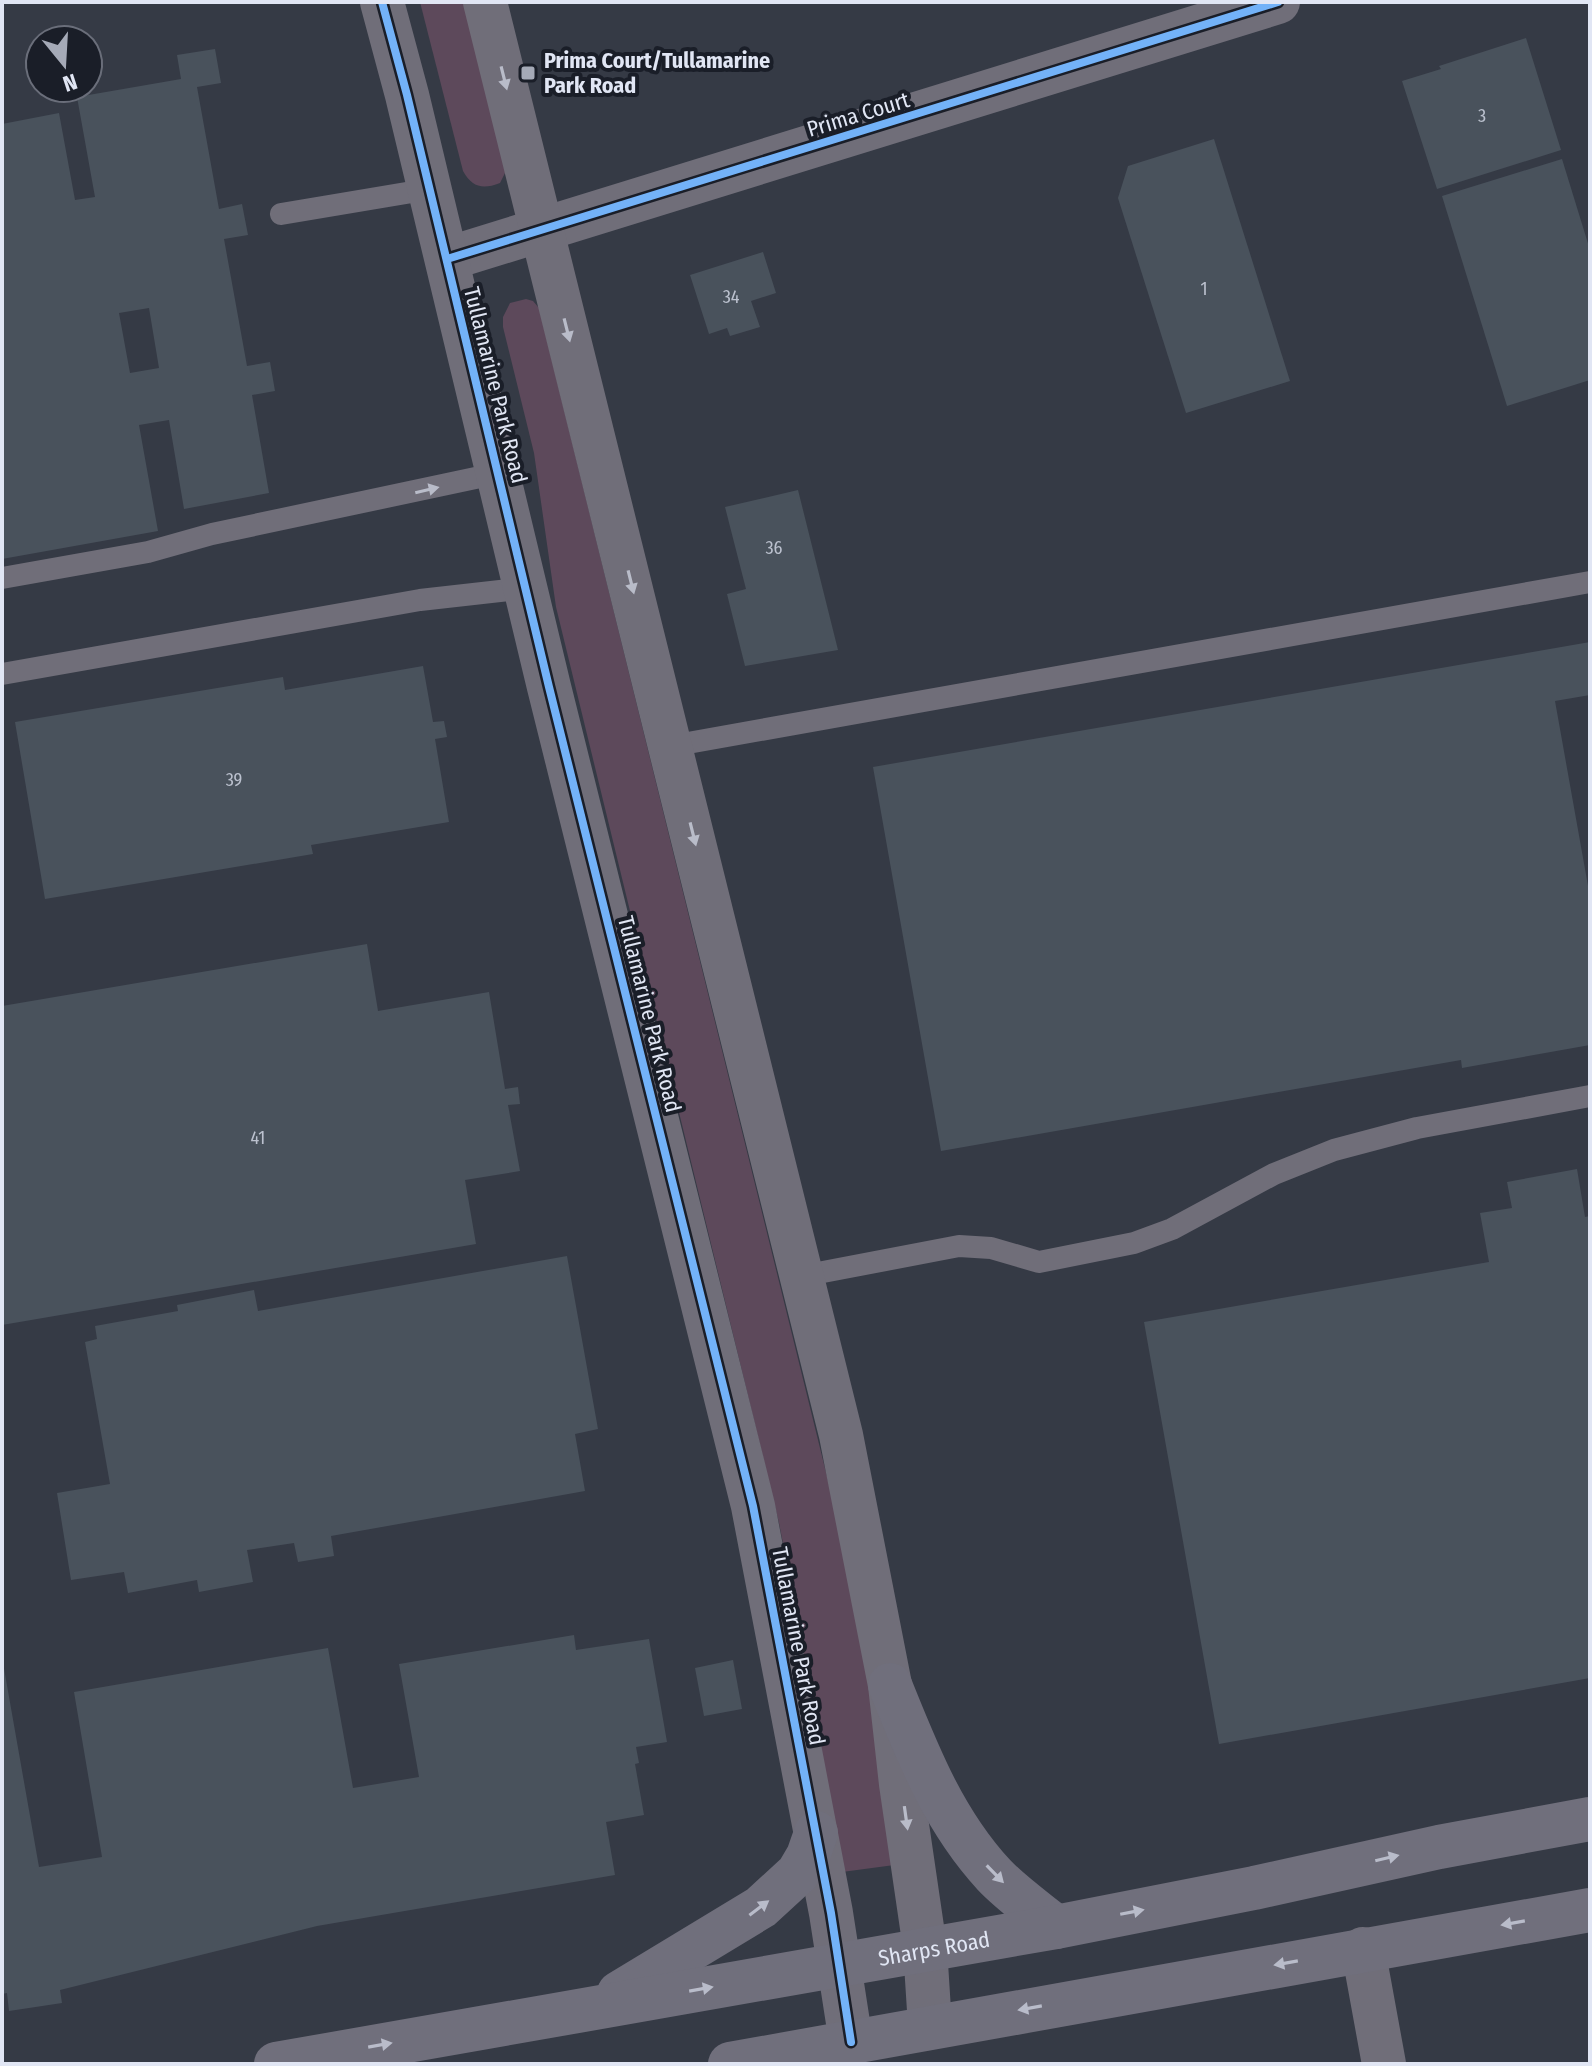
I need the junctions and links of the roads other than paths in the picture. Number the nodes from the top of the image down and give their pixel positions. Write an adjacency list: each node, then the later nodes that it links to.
1 (382, 2): 4 (street, Tullamarine Park Road)
2 (485, 2): 6 (street, one-way to 6)
3 (1278, 2): 6 (street, Prima Court)
4 (430, 189): 5 (lane); 7 (street, Tullamarine Park Road)
5 (281, 214)
6 (542, 230): 7 (street, Prima Court); 13 (street, one-way to 13)
7 (447, 259): 8 (street, Tullamarine Park Road)
8 (499, 473): 9 (lane, one-way to 8); 11 (street, Tullamarine Park Road)
9 (2, 578)
10 (1590, 582): 13 (lane)
11 (526, 588): 12 (lane); 18 (street, Tullamarine Park Road)
12 (2, 674)
13 (671, 746): 15 (street, one-way to 15)
14 (1590, 1096): 15 (lane)
15 (802, 1276): 16 (street)
16 (890, 1685): 20 (main road, one-way to 20); 21 (street, one-way to 21)
17 (1590, 1819): 20 (main road, Sharps Road, one-way to 17)
18 (816, 1833): 23 (street, Tullamarine Park Road); 24 (main road, one-way to 18)
19 (1590, 1910): 22 (main road, one-way to 22)
20 (1056, 1927): 21 (main road, Sharps Road)
21 (925, 1948): 23 (main road, Sharps Road); 25 (street)
22 (1363, 1949): 25 (main road, one-way to 25); 29 (street)
23 (839, 1965): 24 (main road, Sharps Road, one-way to 23); 26 (street, Tullamarine Park Road)
24 (597, 2007): 27 (main road, Sharps Road, one-way to 24)
25 (930, 2026): 26 (main road)
26 (851, 2042): 28 (main road)
27 (276, 2064)
28 (730, 2064)
29 (1384, 2064)

